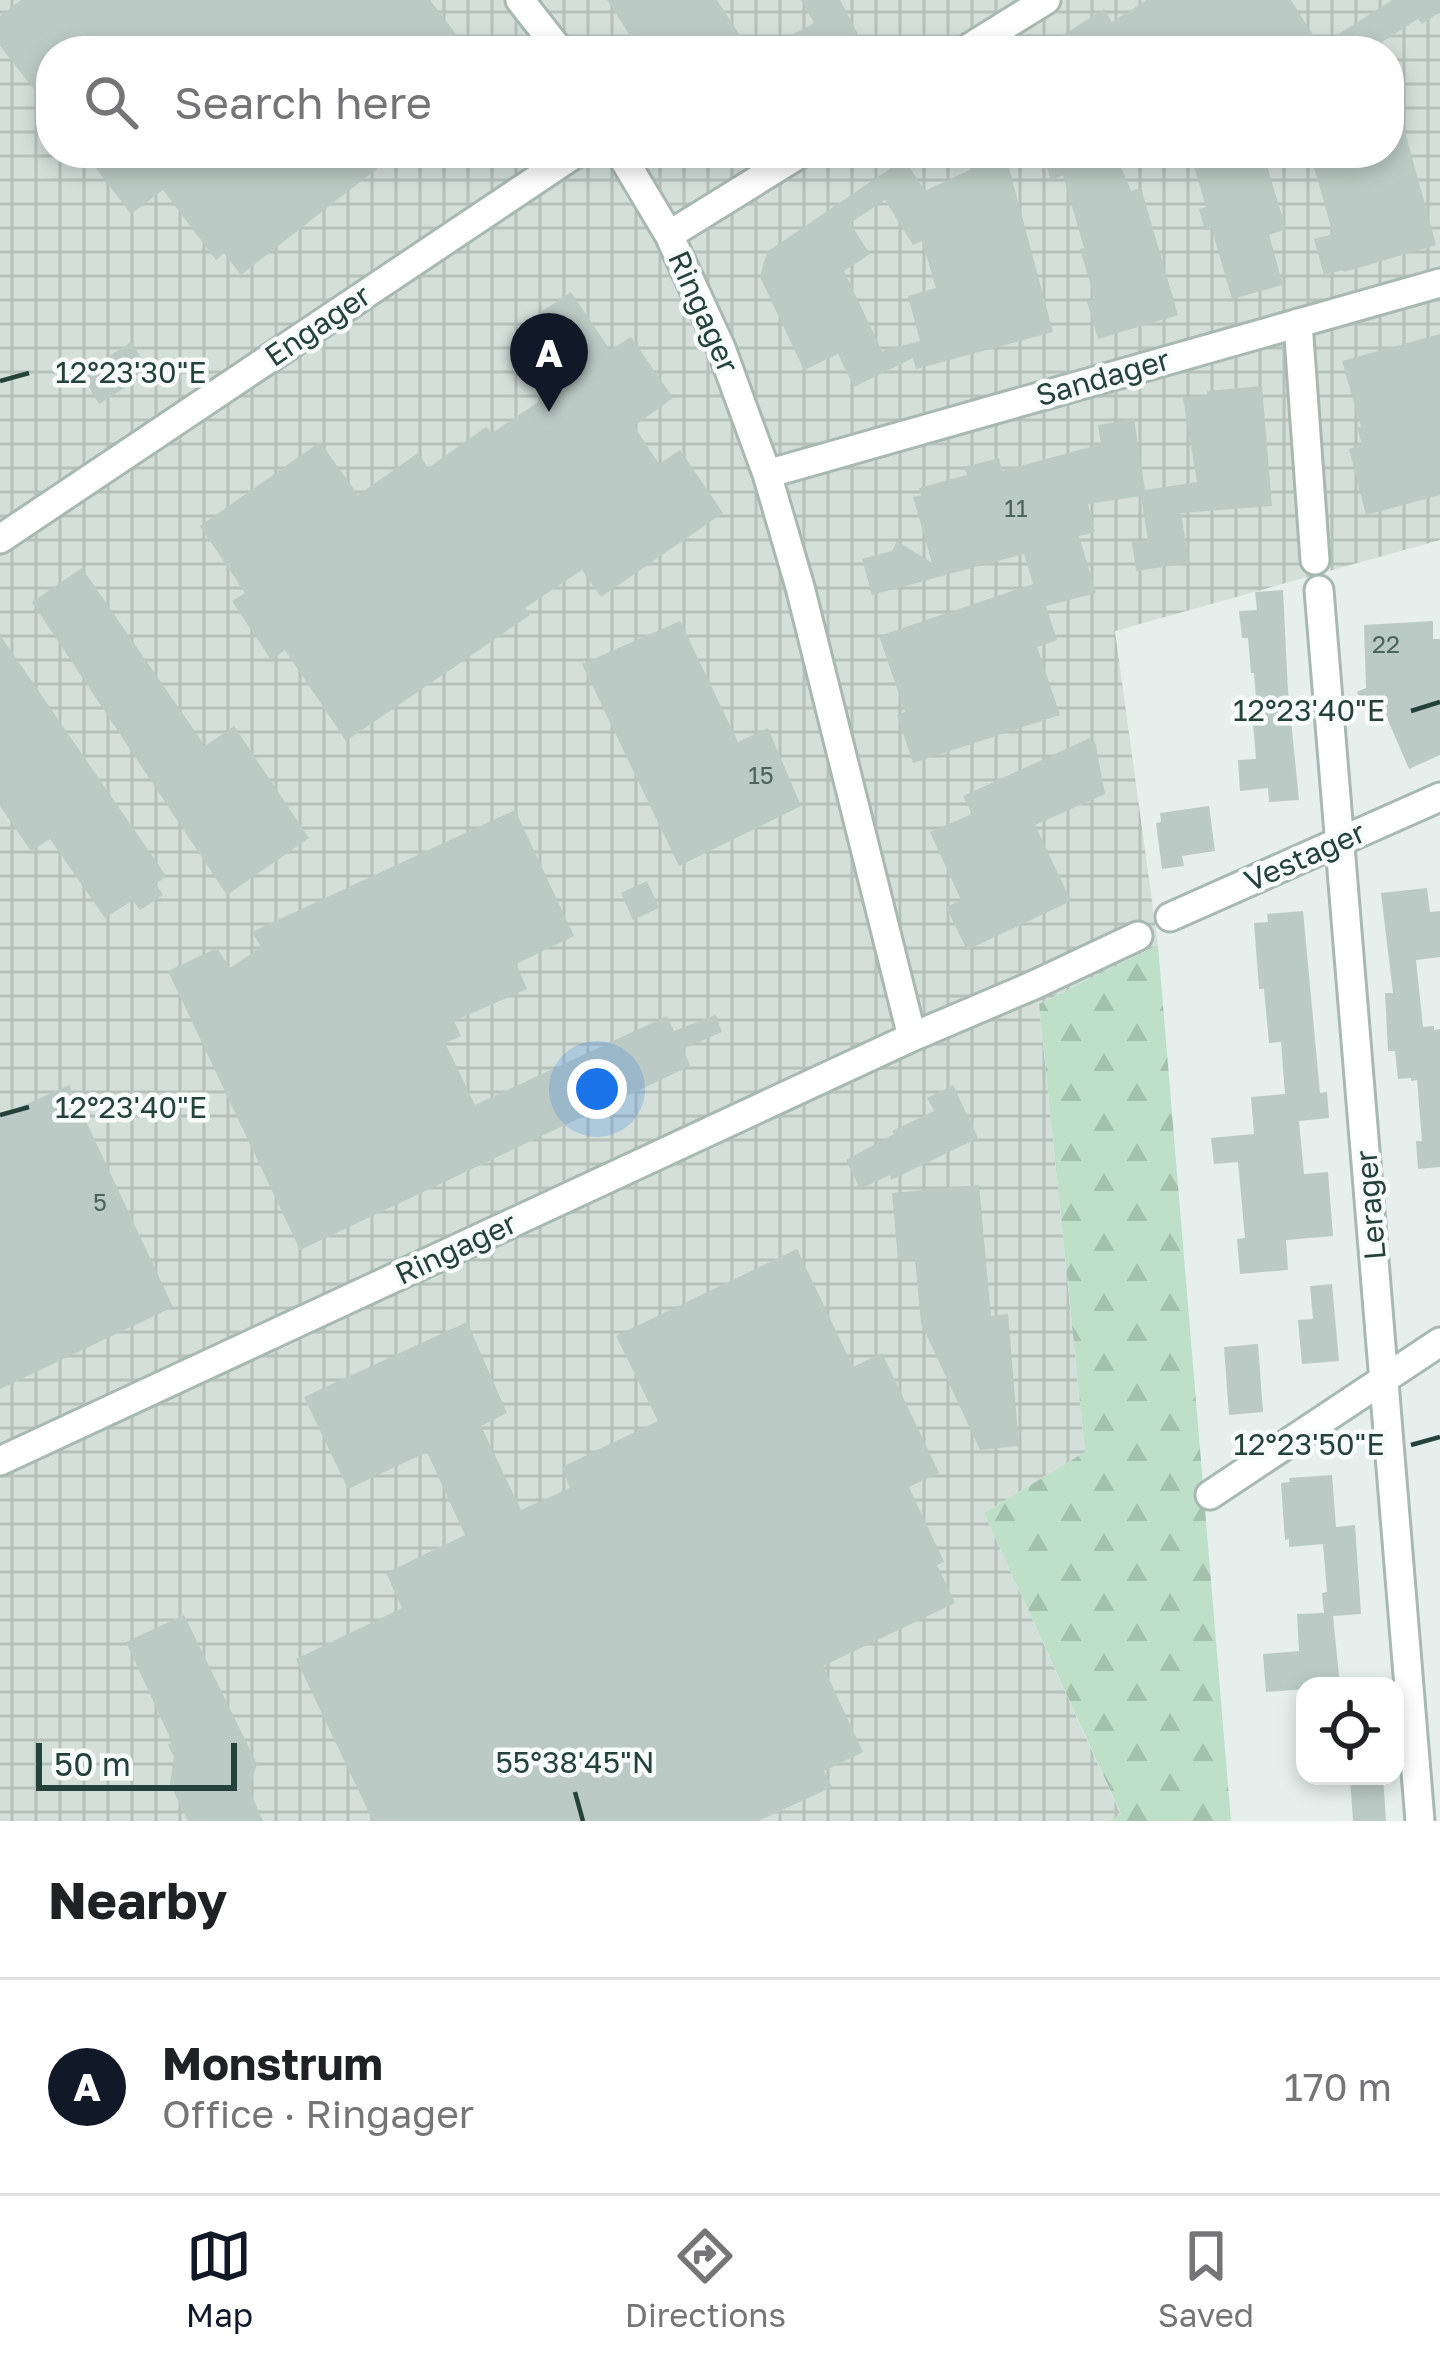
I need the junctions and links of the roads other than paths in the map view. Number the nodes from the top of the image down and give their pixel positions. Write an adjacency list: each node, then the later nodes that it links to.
1 (520, 0): 3 (street)
2 (1046, 0): 4 (street)
3 (548, 36)
4 (988, 36)
5 (554, 168): 12 (street, Engager)
6 (629, 168): 8 (street, Ringager)
7 (777, 168): 8 (street)
8 (669, 236): 11 (street, Ringager)
9 (1440, 284): 10 (street, Sandager)
10 (1298, 322): 11 (street, Sandager); 13 (street)
11 (767, 474): 19 (street, Ringager)
12 (0, 539)
13 (1316, 560)
14 (1319, 590): 16 (street, Lerager)
15 (1440, 797): 16 (street, Vestager)
16 (1341, 840): 17 (street, Vestager); 21 (street, Lerager)
17 (1170, 917)
18 (1138, 936): 19 (street, Ringager)
19 (912, 1037): 22 (street, Ringager)
20 (1440, 1342): 21 (street)
21 (1386, 1377): 23 (street); 24 (street, Lerager)
22 (0, 1461)
23 (1210, 1495)
24 (1420, 1821)

